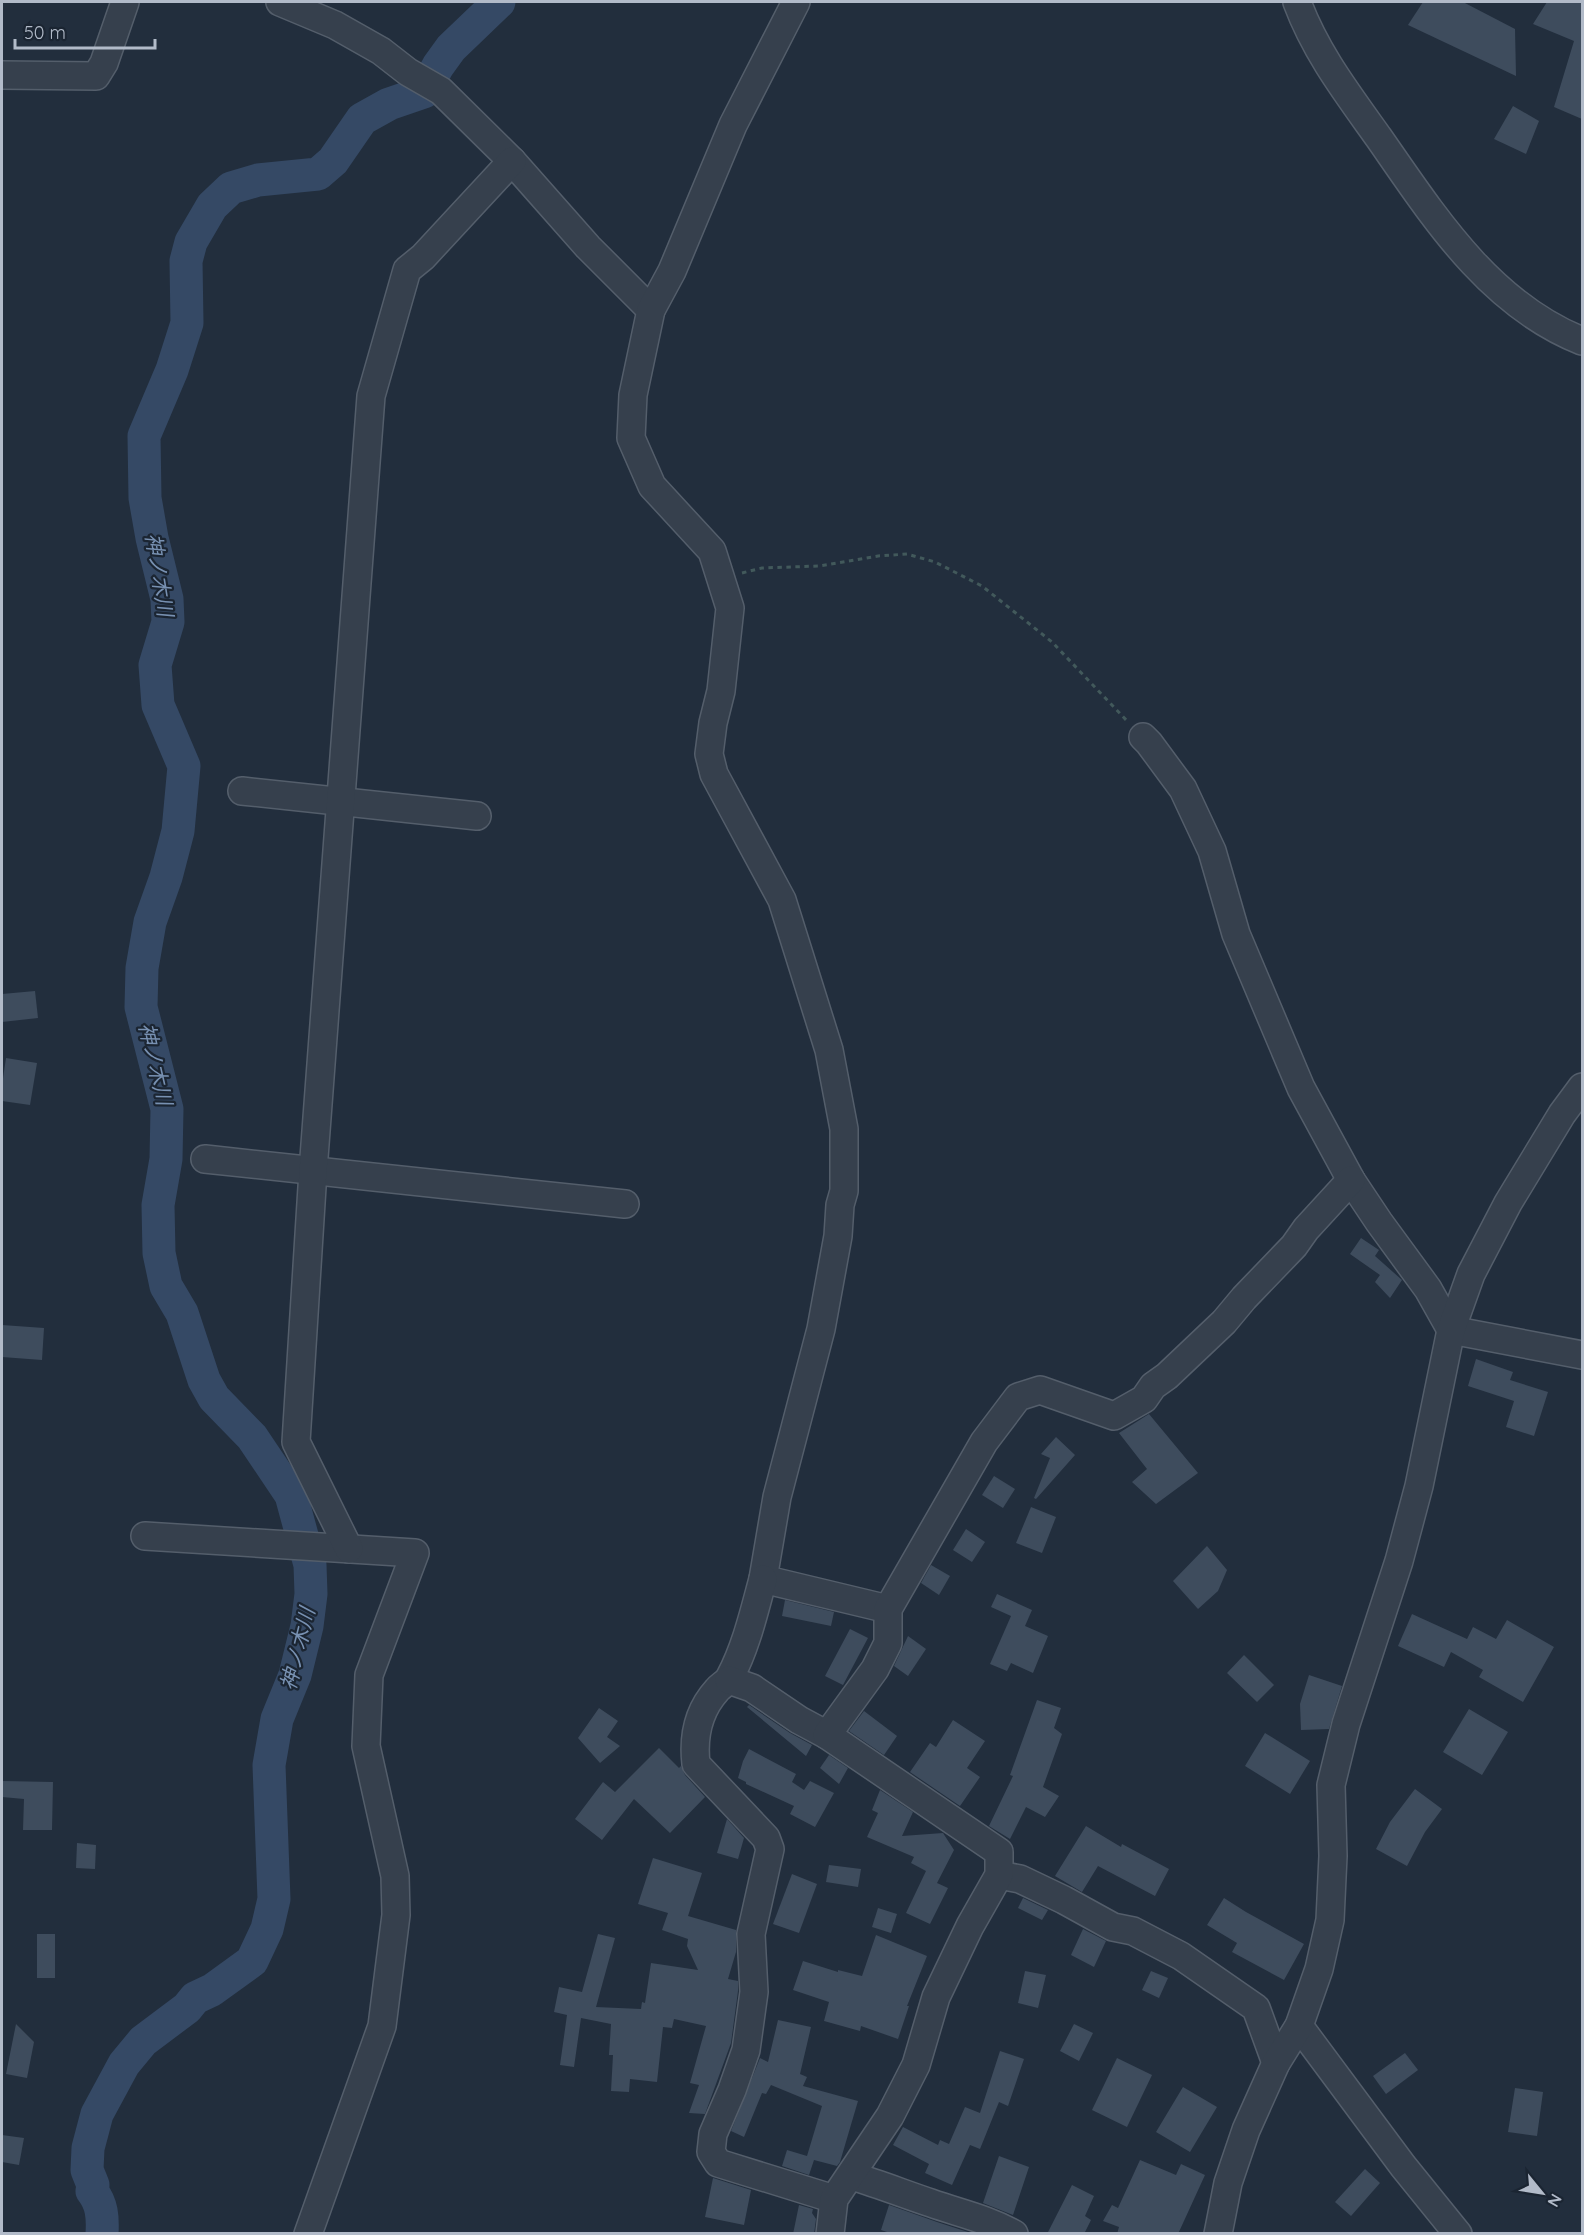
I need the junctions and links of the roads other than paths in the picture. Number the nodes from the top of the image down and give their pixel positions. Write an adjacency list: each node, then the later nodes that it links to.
1 (124, 2): 5 (street)
2 (280, 2): 6 (street)
3 (796, 2): 7 (street)
4 (1297, 2): 8 (street)
5 (2, 75)
6 (512, 161): 7 (street); 11 (street)
7 (651, 310): 22 (street)
8 (1582, 341)
9 (1143, 737): 16 (street)
10 (242, 791): 11 (street)
11 (341, 800): 12 (street); 15 (street)
12 (477, 816)
13 (1582, 1087): 18 (street)
14 (205, 1159): 15 (street)
15 (313, 1171): 17 (street); 21 (street)
16 (1351, 1180): 18 (street); 23 (street)
17 (625, 1204)
18 (1451, 1330): 19 (street); 27 (street)
19 (1582, 1355)
20 (145, 1536): 21 (street)
21 (349, 1549): 31 (street)
22 (763, 1579): 23 (street); 24 (street)
23 (888, 1609): 25 (street)
24 (729, 1680): 25 (street); 30 (street)
25 (827, 1735): 26 (street)
26 (999, 1875): 28 (street); 29 (street)
27 (1299, 2026): 28 (street); 35 (street)
28 (1276, 2063): 34 (street)
29 (852, 2176): 30 (street); 33 (street)
30 (834, 2199): 32 (street)
31 (308, 2234)
32 (830, 2234)
33 (1014, 2234)
34 (1218, 2234)
35 (1458, 2234)

